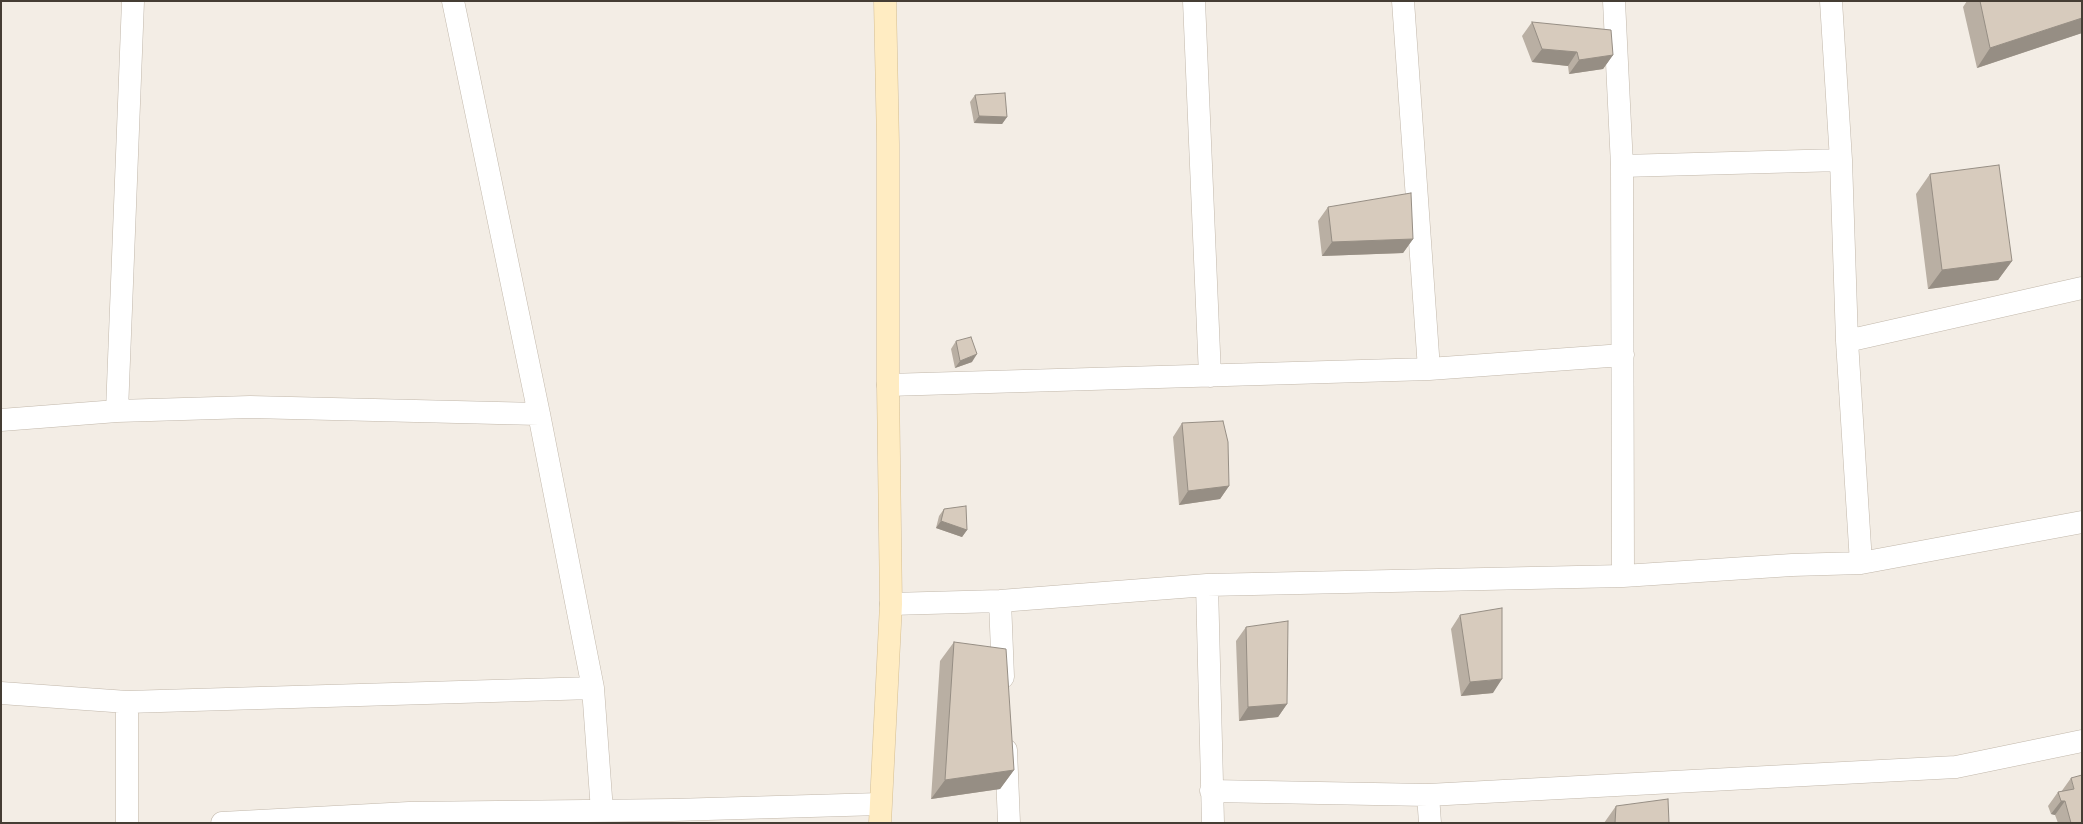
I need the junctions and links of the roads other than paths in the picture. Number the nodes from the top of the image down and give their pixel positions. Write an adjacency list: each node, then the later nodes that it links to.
1 (133, 1): 16 (street)
2 (453, 1): 17 (street)
3 (885, 1): 15 (street)
4 (1194, 1): 14 (street)
5 (1403, 1): 13 (street)
6 (1614, 1): 9 (street)
7 (1831, 1): 8 (street)
8 (1841, 160): 9 (street); 11 (street)
9 (1622, 166): 12 (street)
10 (2082, 288): 11 (street)
11 (1847, 341): 20 (street)
12 (1623, 355): 13 (street); 21 (street)
13 (1429, 368): 14 (street)
14 (1210, 376): 15 (street)
15 (888, 385): 24 (street)
16 (117, 411): 17 (street); 18 (street)
17 (539, 414): 25 (street)
18 (1, 420)
19 (2082, 522): 20 (street)
20 (1861, 563): 21 (street)
21 (1623, 576): 22 (street)
22 (1207, 585): 23 (street); 31 (street)
23 (1000, 601): 24 (street); 27 (street)
24 (891, 604): 34 (street)
25 (593, 688): 28 (street); 33 (street)
26 (1, 693): 28 (street)
27 (1004, 696)
28 (127, 702): 35 (street)
29 (1005, 728): 37 (street)
30 (2082, 741): 32 (street)
31 (1211, 791): 32 (street); 38 (street)
32 (1428, 795): 39 (street)
33 (602, 811): 34 (street); 36 (street)
34 (880, 814)
35 (127, 823)
36 (222, 823)
37 (1009, 823)
38 (1213, 823)
39 (1430, 823)

